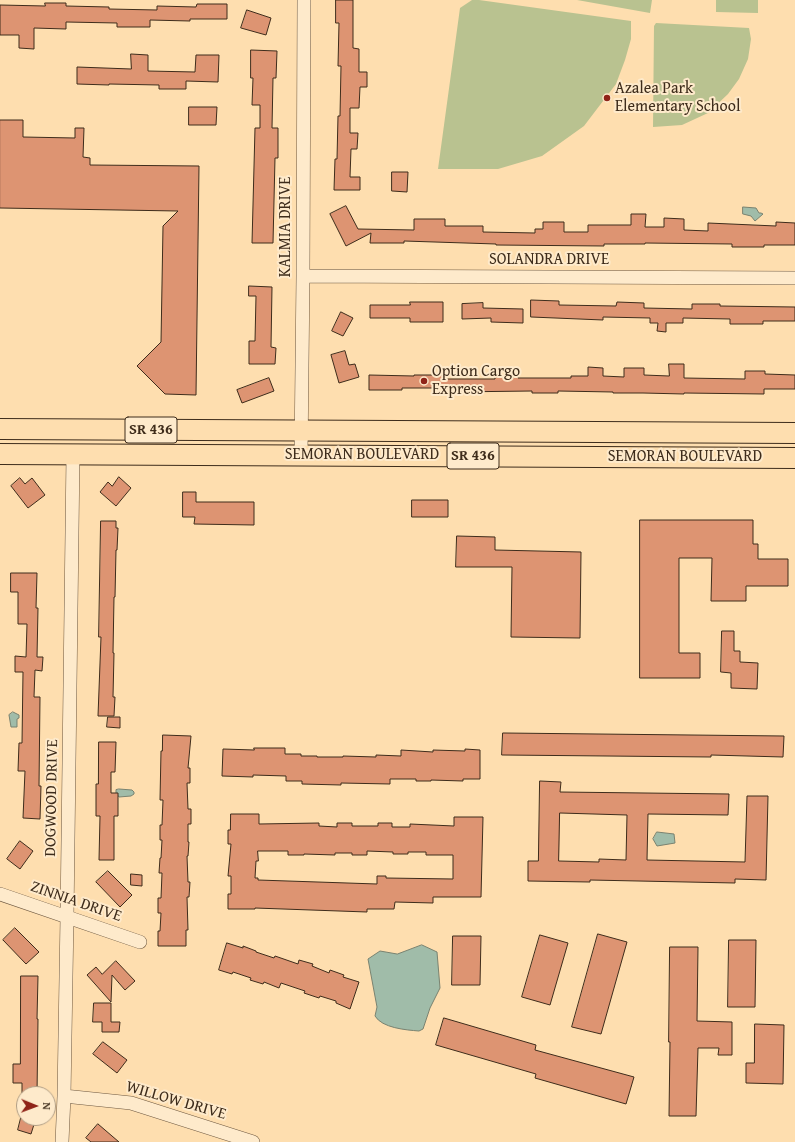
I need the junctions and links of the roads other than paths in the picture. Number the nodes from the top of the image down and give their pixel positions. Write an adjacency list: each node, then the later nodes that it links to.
1 (304, 0): 2 (street, KALMIA DRIVE)
2 (303, 276): 3 (street, SOLANDRA DRIVE); 5 (street, KALMIA DRIVE)
3 (795, 278)
4 (0, 429): 5 (main road, SEMORAN BOULEVARD / SR 436)
5 (302, 430): 6 (main road, SEMORAN BOULEVARD / SR 436); 9 (street, KALMIA DRIVE)
6 (795, 433)
7 (0, 454): 8 (main road, SEMORAN BOULEVARD / SR 436)
8 (73, 454): 9 (main road, SEMORAN BOULEVARD / SR 436); 12 (street, DOGWOOD DRIVE)
9 (301, 455): 10 (main road, SEMORAN BOULEVARD / SR 436)
10 (795, 458)
11 (0, 894): 12 (street, ZINNIA DRIVE)
12 (67, 917): 13 (street, ZINNIA DRIVE); 14 (street, DOGWOOD DRIVE)
13 (140, 942)
14 (64, 1096): 15 (street, DOGWOOD DRIVE); 16 (street, WILLOW DRIVE)
15 (62, 1142)
16 (253, 1142)

